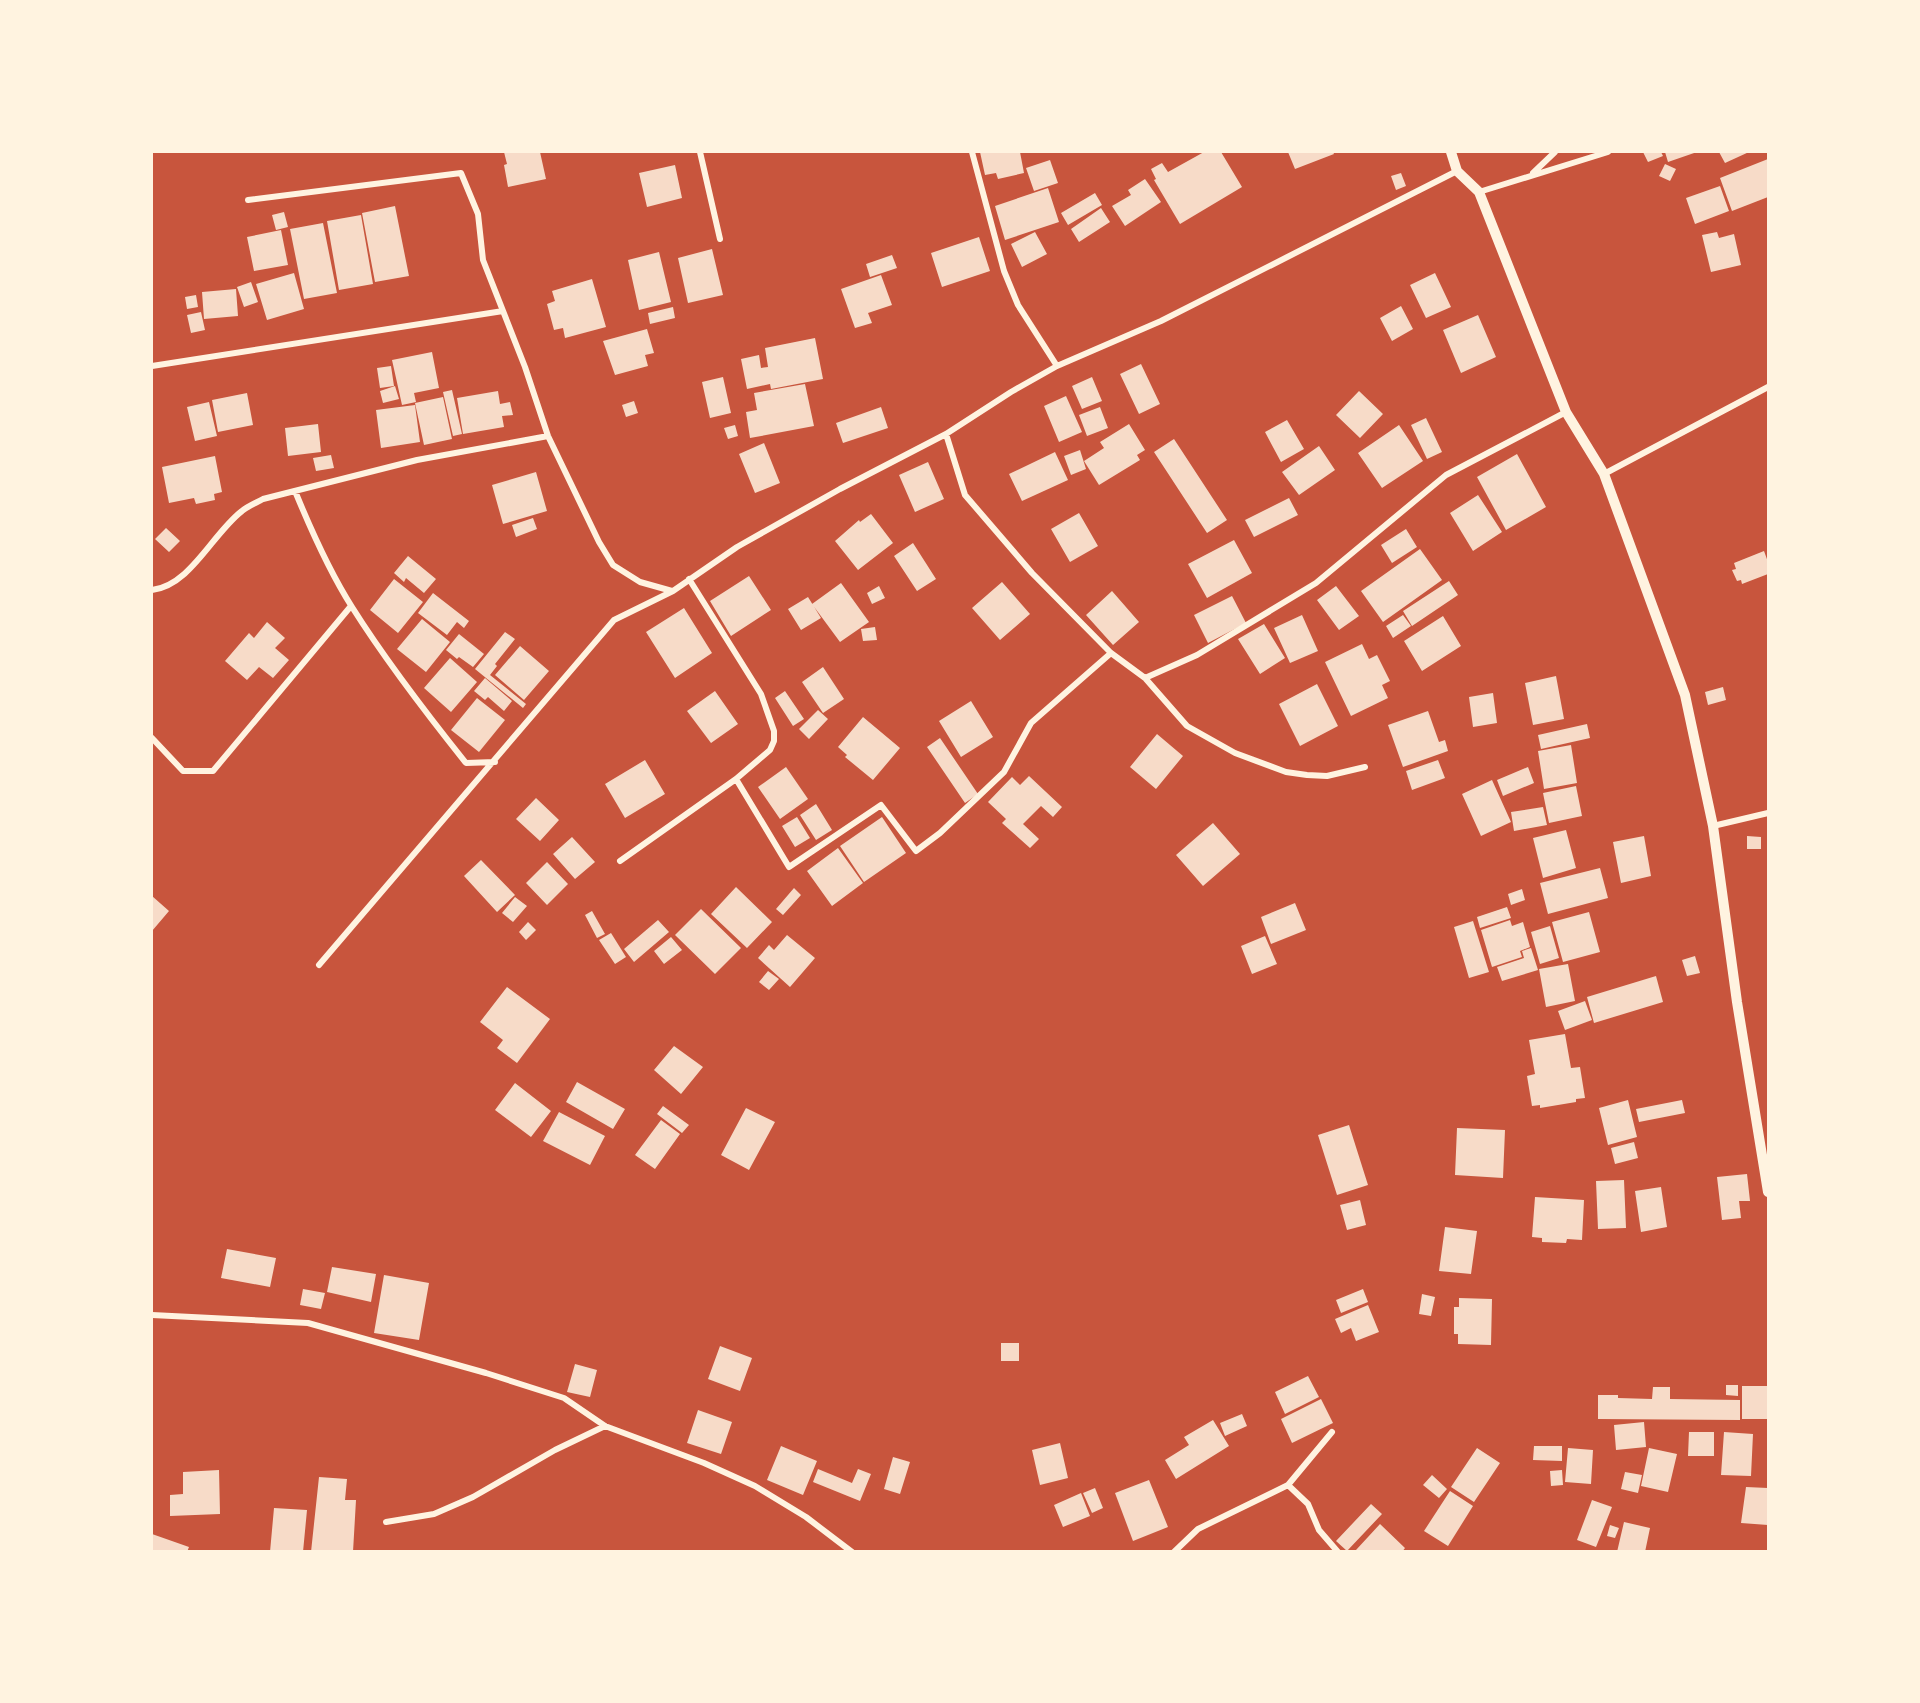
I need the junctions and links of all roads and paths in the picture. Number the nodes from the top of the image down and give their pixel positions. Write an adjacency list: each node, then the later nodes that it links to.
1 (700, 152): 10 (street)
2 (972, 152): 13 (street)
3 (1451, 152): 6 (street)
4 (1555, 152): 7 (street)
5 (1608, 152): 7 (street)
6 (1457, 171): 8 (street); 13 (street)
7 (1533, 173): 8 (street)
8 (1479, 192): 15 (street)
9 (248, 200): 11 (street)
10 (720, 239)
11 (503, 311): 12 (street); 17 (street)
12 (152, 366)
13 (1057, 366): 16 (street)
14 (1768, 387): 18 (street)
15 (1566, 412): 18 (street); 25 (street)
16 (946, 434): 20 (street); 24 (street)
17 (548, 436): 19 (street); 22 (street)
18 (1604, 474): 31 (street)
19 (295, 491): 21 (street); 23 (street)
20 (689, 579): 22 (street); 29 (street)
21 (152, 590)
22 (673, 591): 27 (street)
23 (351, 606): 26 (street); 27 (street)
24 (1111, 653): 25 (street); 29 (street)
25 (1145, 678): 28 (street)
26 (152, 738)
27 (495, 762): 33 (street)
28 (1365, 767)
29 (736, 779): 32 (street)
30 (1768, 813): 31 (street)
31 (1713, 826): 34 (street)
32 (620, 861)
33 (319, 965)
34 (1768, 1192)
35 (152, 1315): 36 (street)
36 (605, 1426): 39 (street); 40 (street)
37 (1332, 1432): 38 (street)
38 (1288, 1485): 41 (street); 42 (street)
39 (386, 1522)
40 (852, 1551)
41 (1174, 1551)
42 (1338, 1551)

